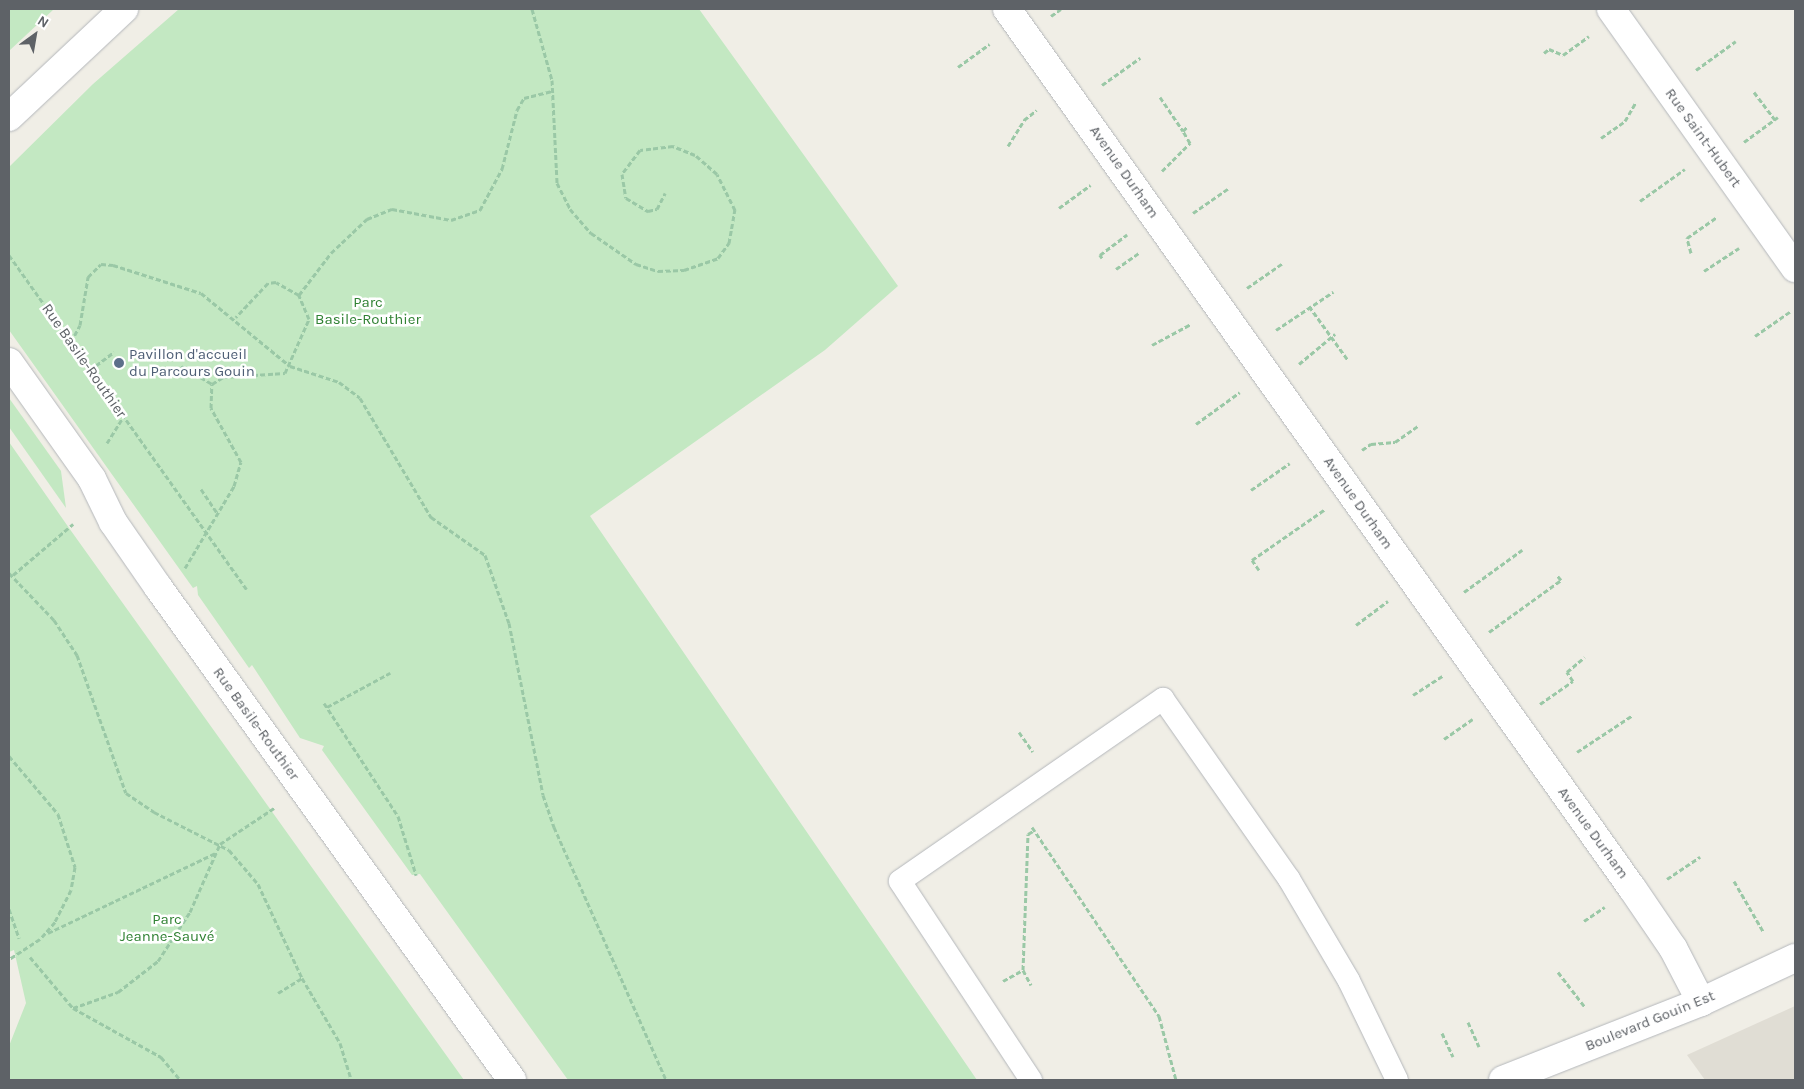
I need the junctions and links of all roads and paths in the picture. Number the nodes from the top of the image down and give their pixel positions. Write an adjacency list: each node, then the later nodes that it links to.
1 (124, 9): 20 (street)
2 (532, 9): 15 (path)
3 (1007, 9): 123 (street, Avenue Durham)
4 (1061, 9): 6 (path)
5 (1611, 9): 42 (street, Rue Saint-Hubert)
6 (1048, 17)
7 (1594, 34): 10 (path)
8 (1736, 41): 13 (path)
9 (994, 42): 12 (path)
10 (1544, 53)
11 (1140, 58): 14 (path)
12 (958, 67)
13 (1692, 73)
14 (1098, 87)
15 (553, 91): 30 (path); 47 (path)
16 (1754, 92): 24 (path)
17 (1160, 97): 22 (path)
18 (1641, 99): 23 (path)
19 (1040, 108): 25 (path)
20 (9, 118)
21 (1188, 126): 22 (path)
22 (1183, 131): 27 (path)
23 (1601, 138)
24 (1743, 143)
25 (1008, 146)
26 (1689, 166): 31 (path)
27 (1160, 173)
28 (1094, 183): 32 (path)
29 (1229, 188): 34 (path)
30 (664, 193)
31 (1640, 201)
32 (1059, 208)
33 (1722, 214): 38 (path)
34 (1190, 216)
35 (1129, 233): 40 (path)
36 (1744, 245): 44 (path)
37 (1142, 251): 43 (path)
38 (1691, 253)
39 (9, 255): 56 (path, Rue Basile-Routhier)
40 (1102, 258)
41 (1283, 263): 45 (path)
42 (1795, 268)
43 (1116, 269)
44 (1704, 271)
45 (1243, 291)
46 (1333, 292): 48 (path)
47 (299, 295): 50 (path); 62 (path)
48 (1308, 306): 52 (path); 55 (path)
49 (1791, 311): 54 (path)
50 (236, 318): 56 (path); 62 (path)
51 (1194, 324): 57 (path)
52 (1273, 332)
53 (1335, 334): 55 (path)
54 (1755, 336)
55 (1331, 337): 59 (path); 63 (path)
56 (71, 342): 64 (path, Rue Basile-Routhier)
57 (1152, 345)
58 (114, 352): 64 (path)
59 (1348, 360)
60 (9, 362): 132 (street, Rue Basile-Routhier)
61 (180, 366): 65 (path)
62 (290, 366): 65 (path); 133 (path)
63 (1296, 366)
64 (90, 370): 67 (path, Rue Basile-Routhier)
65 (212, 384): 76 (path)
66 (1242, 390): 68 (path)
67 (123, 417): 70 (path); 78 (path, Rue Basile-Routhier)
68 (1196, 424)
69 (1419, 424): 71 (path)
70 (104, 448)
71 (1358, 452)
72 (1293, 461): 74 (path)
73 (201, 489): 76 (path)
74 (1251, 490)
75 (1326, 509): 80 (path)
76 (218, 514): 78 (path)
77 (73, 524): 82 (path)
78 (207, 533): 81 (path); 84 (path, Rue Basile-Routhier)
79 (1522, 550): 85 (path)
80 (1259, 570)
81 (182, 572)
82 (11, 574): 102 (path)
83 (1557, 575): 88 (path)
84 (246, 589)
85 (1460, 595)
86 (1391, 599): 87 (path)
87 (1356, 624)
88 (1487, 633)
89 (1585, 657): 93 (path)
90 (390, 673): 105 (path)
91 (1444, 674): 92 (path)
92 (1414, 695)
93 (1539, 705)
94 (1633, 715): 99 (path)
95 (1475, 718): 97 (path)
96 (1019, 732): 98 (path)
97 (1444, 739)
98 (1033, 752)
99 (1574, 755)
100 (9, 756): 112 (path)
101 (274, 808): 102 (path)
102 (220, 844): 103 (path); 119 (path)
103 (216, 853): 112 (path); 125 (path)
104 (1700, 857): 106 (path)
105 (416, 875)
106 (1663, 881)
107 (1734, 881): 111 (path)
108 (1608, 905): 110 (path)
109 (9, 910): 113 (path)
110 (1584, 921)
111 (1763, 931)
112 (45, 934): 116 (path)
113 (19, 938)
114 (30, 957): 125 (path)
115 (1795, 958): 123 (street, Boulevard Gouin Est)
116 (9, 960)
117 (1022, 970): 120 (path); 121 (path); 135 (path)
118 (1558, 972): 124 (path)
119 (302, 978): 122 (path); 131 (path)
120 (996, 984)
121 (1030, 985)
122 (278, 993)
123 (1701, 1002): 137 (street, Boulevard Gouin Est)
124 (1585, 1007)
125 (73, 1008): 130 (path)
126 (1468, 1022): 128 (path)
127 (1442, 1033): 129 (path)
128 (1479, 1047)
129 (1453, 1057)
130 (180, 1080)
131 (351, 1080)
132 (512, 1080)
133 (666, 1080)
134 (1031, 1080): 136 (lane)
135 (1176, 1080)
136 (1396, 1080)
137 (1503, 1080)

